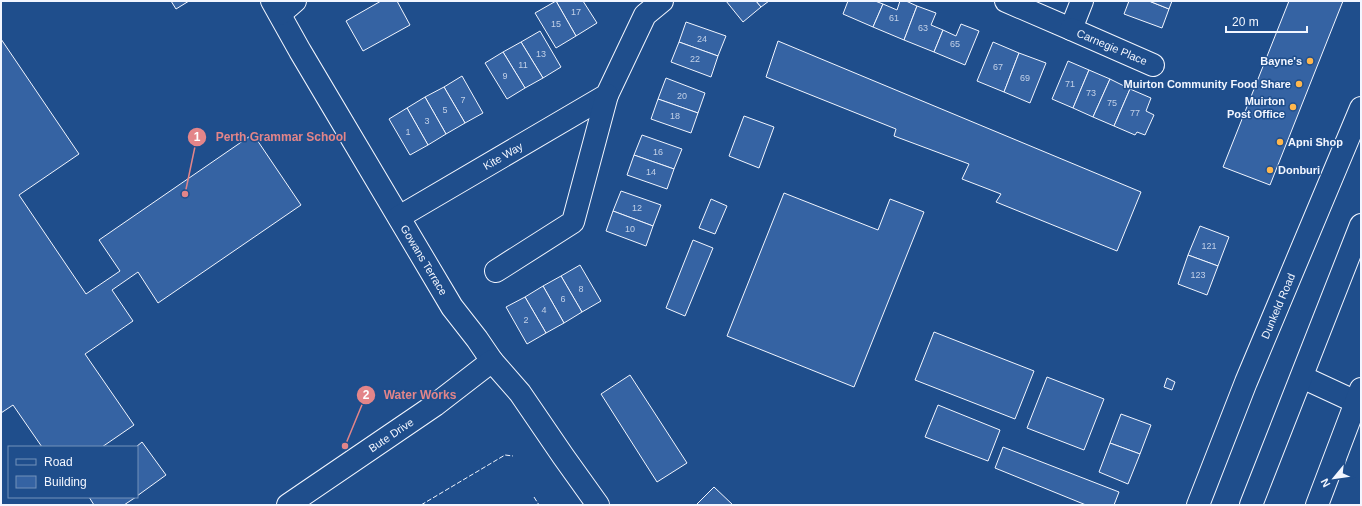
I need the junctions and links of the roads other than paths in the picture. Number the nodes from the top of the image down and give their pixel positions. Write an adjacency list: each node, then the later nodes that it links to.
1 (662, 1): 7 (street)
2 (1006, 1): 5 (street, Carnegie Place)
3 (1082, 1): 5 (street, Carnegie Place)
4 (282, 5): 9 (street, Gowans Terrace)
5 (1071, 29): 6 (street, Carnegie Place)
6 (1153, 65)
7 (607, 95): 9 (street, Kite Way); 11 (street)
8 (1361, 108): 17 (street, Dunkeld Road)
9 (399, 217): 12 (street, Gowans Terrace)
10 (1361, 225): 13 (street)
11 (496, 271)
12 (492, 361): 15 (street, Bute Drive); 16 (street, Gowans Terrace)
13 (1302, 377): 14 (street); 18 (street)
14 (1359, 395): 19 (street)
15 (288, 505)
16 (598, 505)
17 (1198, 505)
18 (1251, 505)
19 (1317, 505)

